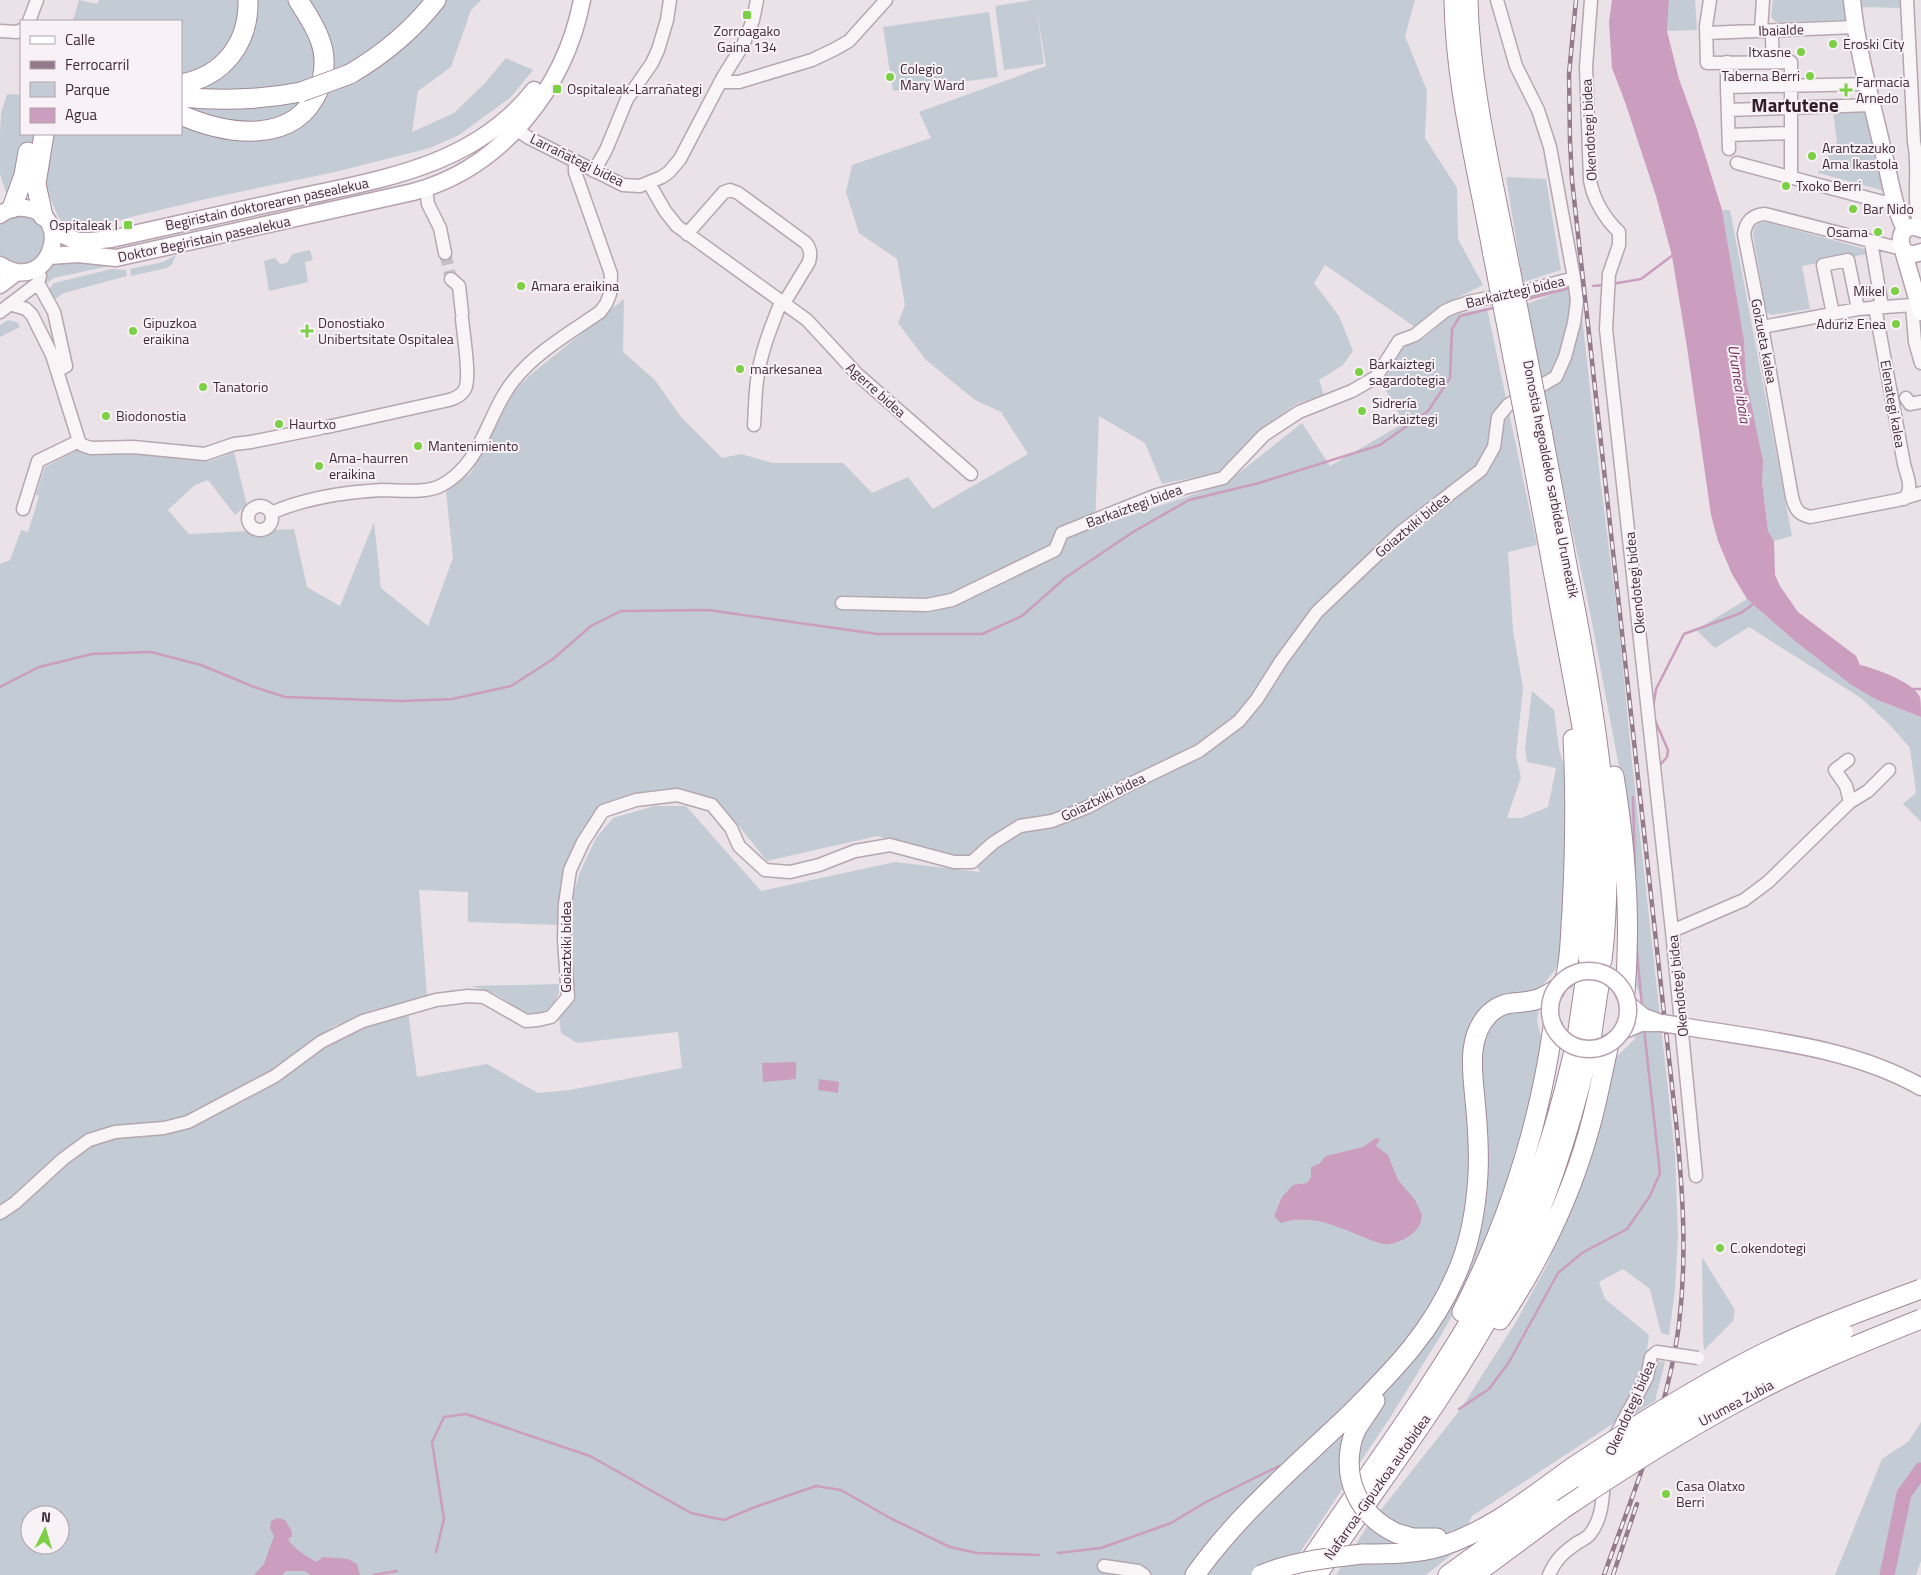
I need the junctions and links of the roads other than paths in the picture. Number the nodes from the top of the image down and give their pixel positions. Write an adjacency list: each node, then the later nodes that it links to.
1 (37, 0): 18 (street)
2 (248, 0): 28 (highway)
3 (298, 0): 40 (highway)
4 (436, 0): 36 (highway, bridge)
5 (574, 0): 30 (main road, Begiristain doktorearen pasealekua)
6 (582, 0): 41 (main road, Begiristain doktorearen pasealekua)
7 (670, 0): 52 (street)
8 (757, 0): 27 (street, Larrañategi bidea)
9 (886, 0): 27 (street)
10 (1454, 0): 64 (highway, Donostia hegoaldeko sarbidea Urumeatik)
11 (1468, 0): 64 (highway, Donostia hegoaldeko sarbidea Urumeatik)
12 (1497, 0): 68 (street, Barkaiztegi bidea)
13 (1591, 0): 97 (street, Okendotegi bidea)
14 (1710, 0): 23 (street)
15 (1763, 0): 21 (street)
16 (1852, 0): 19 (main road)
17 (1908, 4): 34 (street)
18 (29, 20)
19 (1855, 27): 21 (street, Ibaialde); 29 (main road)
20 (20, 30): 22 (street)
21 (1761, 30): 23 (street, Ibaialde)
22 (0, 31)
23 (1707, 33): 25 (street)
24 (1772, 39): 26 (street)
25 (1727, 62): 26 (street); 32 (street)
26 (1773, 62): 31 (street)
27 (720, 82): 54 (street, Larrañategi bidea)
28 (182, 84)
29 (1868, 84): 31 (street); 37 (main road)
30 (538, 85): 41 (main road, Begiristain doktorearen pasealekua); 45 (main road, Begiristain doktorearen pasealekua)
31 (1792, 86): 32 (street); 38 (street)
32 (1727, 87): 39 (street)
33 (182, 92): 36 (highway)
34 (1917, 96): 61 (street)
35 (182, 97): 36 (highway)
36 (245, 99)
37 (1872, 105): 38 (street); 56 (main road)
38 (1791, 108): 39 (street); 42 (street)
39 (1728, 110): 46 (street)
40 (182, 115)
41 (517, 130): 45 (main road, Begiristain doktorearen pasealekua); 48 (main road, Begiristain doktorearen pasealekua); 49 (street, Larrañategi bidea)
42 (1790, 133): 46 (street); 53 (street)
43 (31, 135): 57 (highway)
44 (44, 135): 59 (highway)
45 (487, 135): 48 (main road, Begiristain doktorearen pasealekua); 50 (main road, Begiristain doktorearen pasealekua)
46 (1729, 135): 47 (street)
47 (1729, 149)
48 (479, 161): 55 (main road, Begiristain doktorearen pasealekua)
49 (575, 162): 52 (street, Larrañategi bidea); 90 (street)
50 (432, 163): 55 (main road); 59 (main road, Begiristain doktorearen pasealekua)
51 (1737, 163): 53 (street)
52 (594, 171): 54 (street, Larrañategi bidea)
53 (1791, 177): 56 (street)
54 (649, 183): 60 (street, Agerre bidea)
55 (426, 188): 58 (main road, Begiristain doktorearen pasealekua); 63 (street)
56 (1895, 201): 61 (main road)
57 (6, 212): 59 (main road, Begiristain doktorearen pasealekua)
58 (298, 218): 65 (main road, Doktor Begiristain pasealekua)
59 (47, 222): 65 (main road)
60 (687, 234): 72 (street, Agerre bidea); 72 (street)
61 (1913, 241): 62 (street, Goizueta kalea); 73 (main road)
62 (1871, 242): 74 (street, Elenategi kalea); 78 (street, Goizueta kalea)
63 (445, 254)
64 (1500, 255): 84 (highway, Donostia hegoaldeko sarbidea Urumeatik, bridge)
65 (46, 260): 67 (main road, Doktor Begiristain pasealekua); 70 (street)
66 (0, 265): 67 (main road)
67 (18, 272): 71 (main road)
68 (1574, 278): 91 (street, Barkaiztegi bidea); 108 (street, Goiaztxiki bidea)
69 (455, 282): 85 (street)
70 (38, 283): 75 (street); 80 (street)
71 (0, 285)
72 (782, 303): 83 (street); 86 (street, Agerre bidea)
73 (1917, 306): 74 (street); 79 (street)
74 (1879, 307): 76 (street); 88 (street, Elenategi kalea)
75 (5, 308): 80 (street)
76 (1858, 309): 77 (street); 77 (street)
77 (1833, 314): 78 (street)
78 (1762, 327): 88 (street, Goizueta kalea)
79 (1921, 363)
80 (57, 371): 85 (street)
81 (1906, 398): 82 (street)
82 (1921, 402)
83 (754, 425)
84 (1535, 433): 92 (highway, Donostia hegoaldeko sarbidea Urumeatik); 93 (highway, Donostia hegoaldeko sarbidea Urumeatik)
85 (79, 441): 89 (street)
86 (971, 474)
87 (1921, 493): 88 (street)
88 (1904, 499)
89 (23, 509)
90 (271, 513)
91 (842, 603)
92 (1568, 647): 98 (highway, Donostia hegoaldeko sarbidea Urumeatik); 99 (highway)
93 (1588, 678): 98 (highway, Donostia hegoaldeko sarbidea Urumeatik); 100 (highway)
94 (1848, 760): 96 (street)
95 (1889, 770): 96 (street)
96 (1850, 802): 97 (street)
97 (1672, 931): 107 (street, Okendotegi bidea)
98 (1594, 968): 105 (highway, Donostia hegoaldeko sarbidea Urumeatik)
99 (1560, 984): 100 (main road, bridge); 101 (highway); 102 (main road, bridge)
100 (1626, 999): 103 (main road); 104 (main road, bridge)
101 (1520, 1001): 102 (highway); 113 (highway)
102 (1551, 1021): 104 (main road, bridge); 115 (highway)
103 (1662, 1023): 104 (main road); 106 (main road, bridge)
104 (1616, 1038): 114 (highway)
105 (1582, 1047): 114 (highway, Donostia hegoaldeko sarbidea Urumeatik); 115 (highway, Donostia hegoaldeko sarbidea Urumeatik)
106 (1921, 1087)
107 (1696, 1176)
108 (0, 1213)
109 (1921, 1289): 116 (highway, bridge)
110 (1921, 1301): 116 (highway, Urumea Zubia, bridge)
111 (1921, 1319): 125 (highway, Urumea Zubia, bridge)
112 (1698, 1358): 126 (street, Okendotegi bidea, bridge)
113 (1395, 1369): 117 (highway, bridge); 120 (highway)
114 (1438, 1399): 123 (highway, Nafarroa-Gipuzkoa autobidea)
115 (1415, 1407): 122 (highway, Nafarroa-Gipuzkoa autobidea)
116 (1577, 1473): 117 (highway); 124 (highway)
117 (1548, 1484): 121 (highway, bridge)
118 (1104, 1566): 119 (street)
119 (1144, 1575)
120 (1195, 1575)
121 (1262, 1575)
122 (1300, 1575)
123 (1317, 1575)
124 (1448, 1575)
125 (1474, 1575)
126 (1549, 1575)

